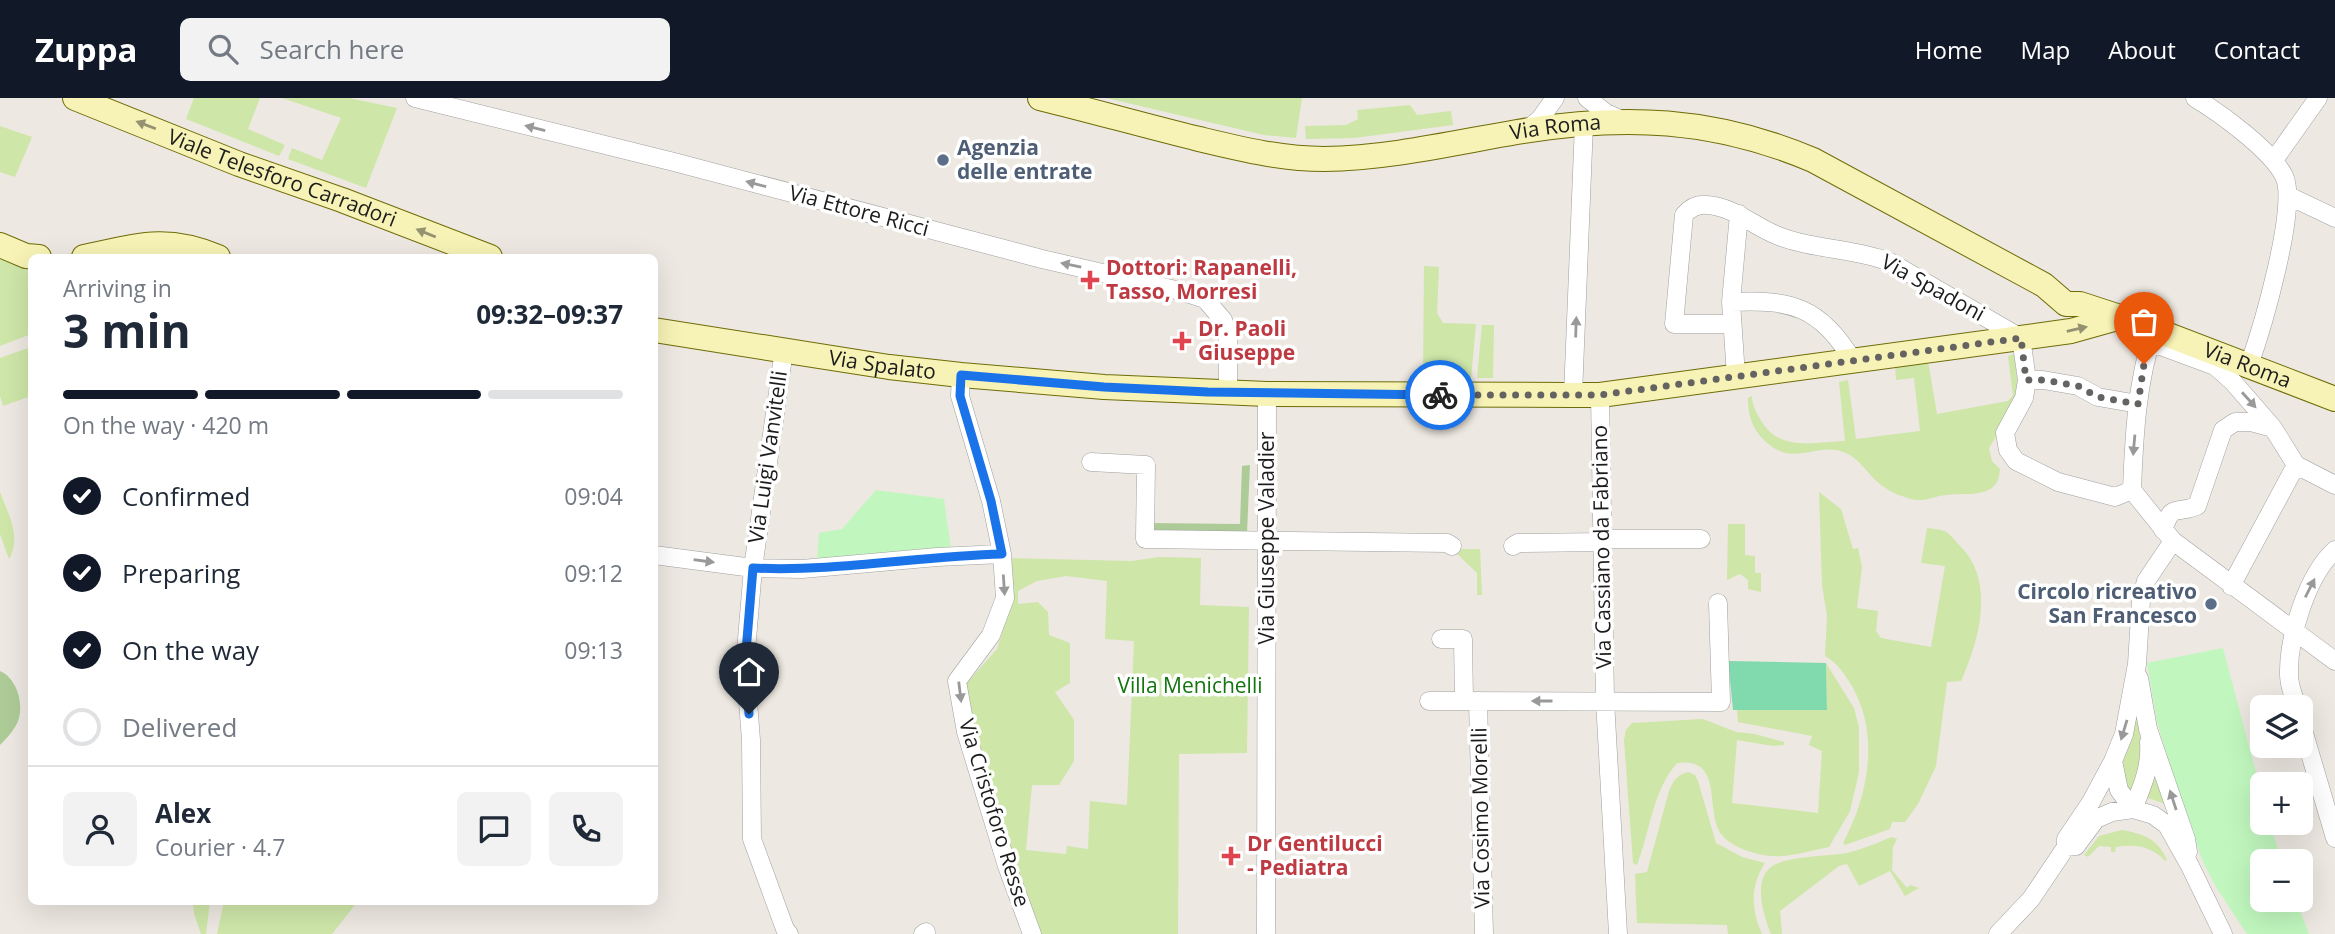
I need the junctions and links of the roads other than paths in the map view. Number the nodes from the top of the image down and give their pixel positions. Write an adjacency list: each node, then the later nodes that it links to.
1 (75, 98): 18 (main road, Viale Telesforo Carradori, one-way to 1)
2 (415, 98): 34 (street, Via Ettore Ricci, one-way to 2)
3 (1040, 98): 10 (main road, Via Roma)
4 (1555, 98): 10 (street)
5 (1587, 98): 8 (street)
6 (2195, 98): 11 (street)
7 (2318, 98): 11 (street)
8 (1626, 121): 9 (main road, Via Roma); 20 (main road, Via Roma)
9 (1584, 124): 10 (main road, Via Roma); 36 (street, one-way to 9)
10 (1525, 131)
11 (2274, 160): 12 (street)
12 (2289, 196): 14 (street); 30 (street)
13 (1739, 214): 21 (street); 24 (street, Via Spadoni); 26 (street, Via Spadoni)
14 (2335, 219)
15 (0, 245): 19 (main road)
16 (100, 254): 17 (main road)
17 (209, 254)
18 (482, 254)
19 (28, 256)
20 (2044, 285): 22 (main road, Via Roma); 26 (main road)
21 (1731, 302): 24 (street); 29 (street)
22 (2075, 304): 23 (main road, Via Roma); 26 (main road, Via Spalato)
23 (2121, 317): 26 (main road, Via Spalato, one-way to 23); 27 (main road, Via Roma)
24 (1731, 324): 32 (street)
25 (658, 329): 28 (main road, Via Spalato)
26 (2032, 332): 29 (main road, Via Spalato); 33 (street)
27 (2152, 336): 30 (main road, Via Roma); 39 (street); 40 (street, one-way to 40)
28 (783, 350): 31 (main road, Via Spalato); 54 (street, Via Luigi Vanvitelli)
29 (1853, 360): 32 (main road, Via Spalato)
30 (2249, 365): 38 (main road, Via Roma)
31 (961, 375): 34 (main road, Via Spalato); 52 (street, Via Cristoforo Resse)
32 (1736, 376): 37 (main road, Via Spalato)
33 (2026, 380): 39 (street); 44 (street)
34 (1228, 393): 35 (main road, Via Spalato)
35 (1267, 394): 36 (main road, Via Spalato); 47 (street, Via Giuseppe Valadier)
36 (1573, 395): 37 (main road, Via Spalato)
37 (1600, 395): 48 (street, Via Cassiano da Fabriano)
38 (2335, 400)
39 (2138, 404): 44 (street, one-way to 44)
40 (2273, 428): 42 (street); 45 (street)
41 (1091, 462): 47 (street)
42 (2296, 465): 43 (street); 55 (street)
43 (2335, 485)
44 (2132, 490): 45 (street)
45 (2168, 535): 55 (street); 60 (street)
46 (1701, 539): 48 (street)
47 (1267, 541): 49 (street); 74 (street, Via Giuseppe Valadier)
48 (1602, 541): 50 (street); 62 (street, Via Cassiano da Fabriano)
49 (1450, 543)
50 (1515, 543)
51 (2335, 550): 57 (street, one-way to 51)
52 (1002, 554): 54 (street); 73 (street, Via Cristoforo Resse, one-way to 73)
53 (658, 556): 54 (street, one-way to 54)
54 (753, 568): 72 (street, Via Luigi Vanvitelli)
55 (2231, 586): 57 (street)
56 (1718, 603): 62 (street, Via Cassiano da Fabriano)
57 (2292, 630): 59 (street); 61 (street)
58 (1441, 639): 64 (street, Via Cosimo Morelli)
59 (2335, 661)
60 (2137, 664): 65 (street); 67 (street, one-way to 67)
61 (2293, 695)
62 (1605, 700): 64 (street, Via Cosimo Morelli, one-way to 64); 76 (street, Via Cassiano da Fabriano)
63 (1429, 701): 64 (street, Via Cosimo Morelli)
64 (1471, 701): 75 (street, Via Cosimo Morelli)
65 (2148, 729): 68 (street); 71 (street, one-way to 65)
66 (2311, 758): 69 (street)
67 (2113, 761): 68 (street); 70 (street)
68 (2133, 809): 70 (street); 71 (street)
69 (2335, 838)
70 (2066, 847): 77 (street)
71 (2190, 866): 78 (street)
72 (789, 934)
73 (1032, 934)
74 (1266, 934)
75 (1484, 934)
76 (1618, 934)
77 (1998, 934)
78 (2223, 934)

